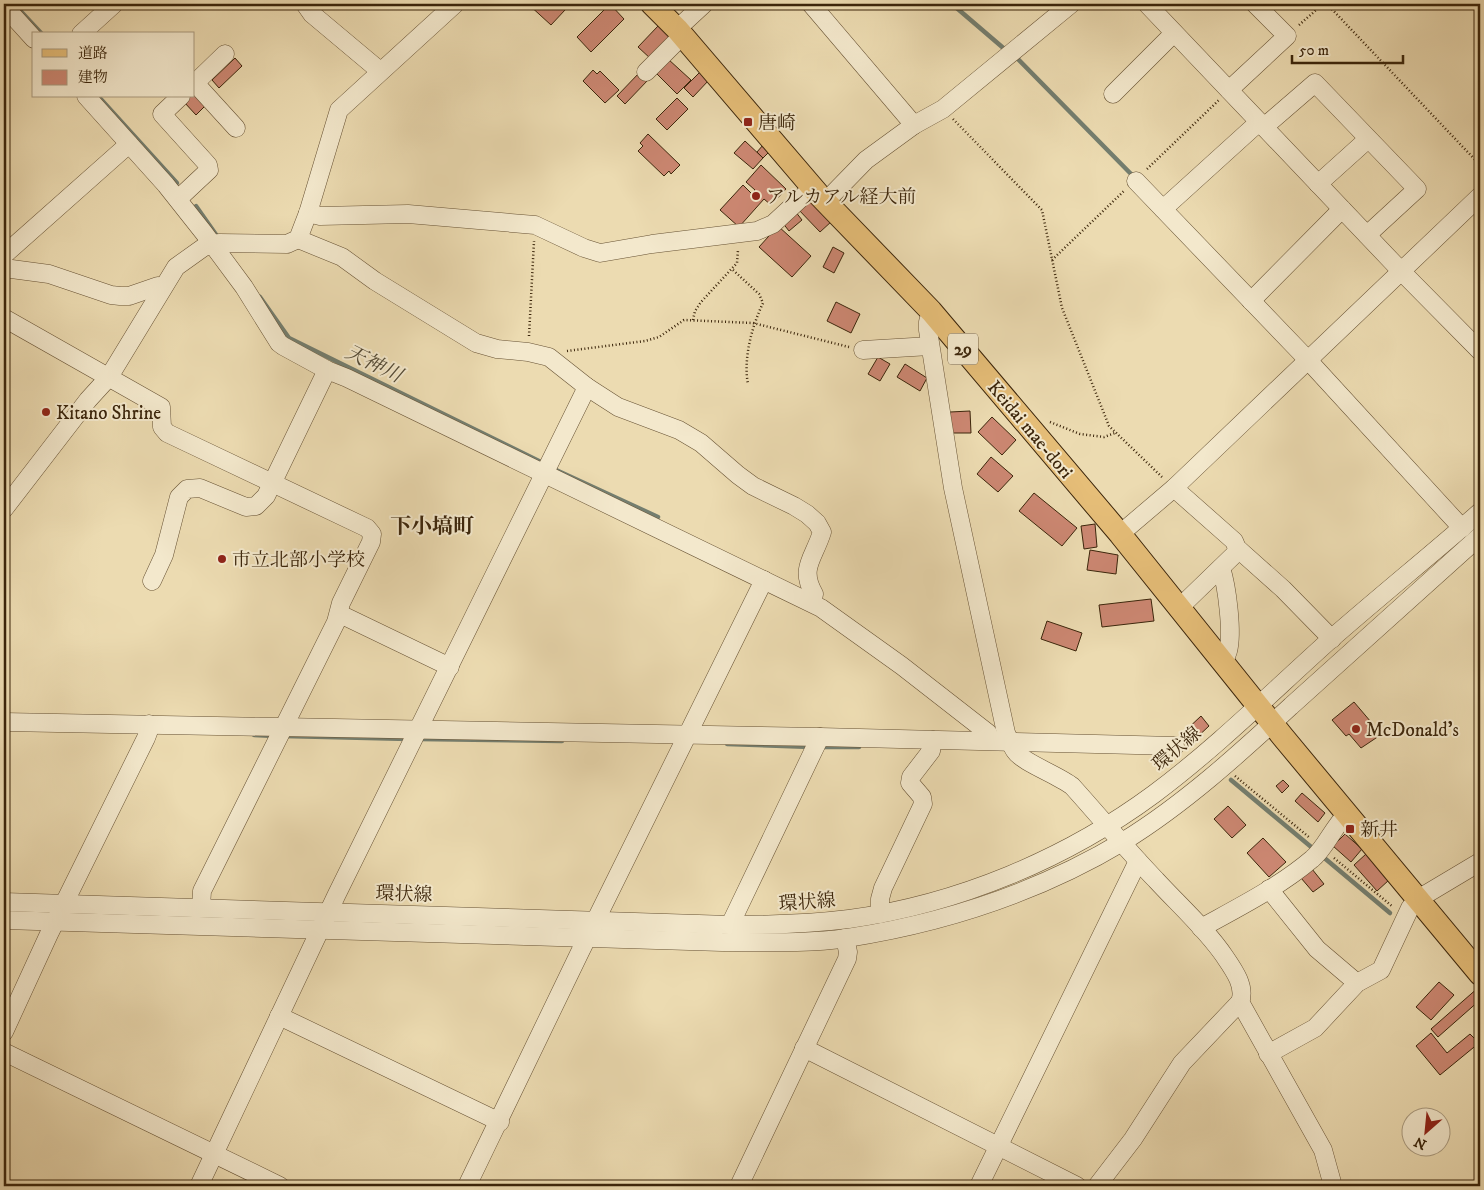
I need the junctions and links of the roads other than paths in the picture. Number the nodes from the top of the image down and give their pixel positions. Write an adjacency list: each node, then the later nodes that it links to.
1 (114, 4): 11 (street)
2 (305, 4): 16 (street)
3 (455, 4): 16 (street)
4 (652, 4): 12 (main road, Keidai mae-dori / 29)
5 (704, 4): 12 (street)
6 (811, 4): 25 (street)
7 (1071, 4): 25 (street)
8 (1147, 4): 13 (street)
9 (1255, 4): 20 (street)
10 (4, 6): 14 (street)
11 (82, 32)
12 (680, 33): 17 (street); 31 (main road, Keidai mae-dori / 29)
13 (1174, 33): 20 (street); 21 (street)
14 (32, 37)
15 (225, 54): 18 (street)
16 (380, 71): 36 (street)
17 (646, 72)
18 (195, 82)
19 (195, 84): 26 (street)
20 (1229, 90): 24 (street)
21 (1113, 94)
22 (88, 98): 28 (street)
23 (178, 98): 33 (street)
24 (1262, 124): 27 (street); 30 (street); 34 (street)
25 (914, 125): 31 (street)
26 (236, 128)
27 (1368, 139): 30 (street); 37 (street)
28 (129, 144): 33 (street); 40 (street)
29 (1136, 180): 34 (street)
30 (1318, 184): 35 (street)
31 (819, 195): 36 (street); 45 (main road, Keidai mae-dori / 29)
32 (1480, 196): 42 (street)
33 (178, 199): 39 (street)
34 (1163, 209): 44 (street)
35 (1342, 209): 37 (street); 44 (street)
36 (308, 214): 38 (street)
37 (1366, 235): 42 (street)
38 (298, 239): 39 (street); 53 (street)
39 (213, 245): 43 (street); 51 (street)
40 (4, 256)
41 (4, 268): 43 (street)
42 (1401, 271): 49 (street); 50 (street)
43 (163, 288): 52 (street)
44 (1251, 301): 50 (street)
45 (931, 311): 47 (street); 60 (main road, Keidai mae-dori / 29)
46 (4, 318): 52 (street)
47 (930, 346): 48 (street); 81 (street)
48 (863, 350)
49 (1480, 351)
50 (1307, 359): 56 (street); 59 (street)
51 (327, 370): 54 (street); 55 (street)
52 (109, 377): 55 (street); 57 (street)
53 (587, 387): 54 (street); 66 (street)
54 (544, 474): 64 (street); 71 (street)
55 (272, 483): 65 (street); 68 (street)
56 (1174, 488): 60 (street); 62 (street)
57 (4, 509)
58 (1480, 512): 59 (street, 環状線)
59 (1462, 528): 69 (street, 環状線)
60 (1120, 534): 67 (main road, Keidai mae-dori / 29)
61 (1479, 540): 72 (street, 環状線)
62 (1238, 549): 63 (street); 69 (street)
63 (1220, 568): 67 (street); 70 (street)
64 (764, 580): 66 (street); 77 (street)
65 (152, 581)
66 (812, 603): 80 (street)
67 (1179, 608): 70 (main road, Keidai mae-dori / 29)
68 (339, 615): 71 (street); 75 (street)
69 (1332, 639): 72 (street, 環状線)
70 (1223, 662): 72 (main road, Keidai mae-dori / 29)
71 (450, 667): 76 (street)
72 (1266, 715): 83 (main road, 29); 84 (street, 環状線); 85 (street, 環状線)
73 (4, 722): 74 (street)
74 (149, 724): 75 (street); 91 (street)
75 (283, 727): 76 (street); 92 (street)
76 (419, 730): 77 (street); 93 (street)
77 (687, 735): 78 (street); 95 (street)
78 (820, 737): 79 (street); 98 (street)
79 (933, 740): 80 (street); 94 (street)
80 (990, 740): 81 (street)
81 (1010, 741): 82 (street); 84 (street)
82 (1175, 746)
83 (1347, 814): 88 (street); 89 (main road, 29)
84 (1107, 825): 85 (street); 94 (street, 環状線)
85 (1122, 842): 86 (street); 102 (street, 環状線)
86 (1138, 862): 99 (street); 112 (street)
87 (1480, 862): 89 (street)
88 (1270, 889): 99 (street); 104 (street)
89 (1418, 899): 103 (main road, 29); 104 (street)
90 (4, 902): 91 (street, 環状線)
91 (65, 904): 92 (street, 環状線); 97 (street)
92 (201, 907): 93 (street, 環状線)
93 (330, 912): 95 (street, 環状線); 100 (street)
94 (880, 914): 98 (street, 環状線)
95 (596, 919): 98 (street, 環状線); 101 (street)
96 (4, 920): 97 (street, 環状線)
97 (56, 922): 100 (street, 環状線); 107 (street)
98 (730, 925)
99 (1201, 928): 105 (street)
100 (321, 929): 101 (street, 環状線); 106 (street)
101 (587, 938): 102 (street, 環状線); 111 (street)
102 (844, 938): 108 (street)
103 (1480, 974)
104 (1357, 983): 110 (street)
105 (1240, 1002): 110 (street); 120 (street)
106 (280, 1016): 111 (street); 113 (street)
107 (4, 1032)
108 (804, 1048): 112 (street); 117 (street)
109 (4, 1052): 113 (street)
110 (1268, 1054): 121 (street)
111 (500, 1122): 116 (street)
112 (998, 1147): 118 (street); 119 (street)
113 (215, 1155): 114 (street); 115 (street)
114 (199, 1186)
115 (280, 1186)
116 (467, 1186)
117 (739, 1186)
118 (979, 1186)
119 (1077, 1186)
120 (1097, 1186)
121 (1333, 1186)

